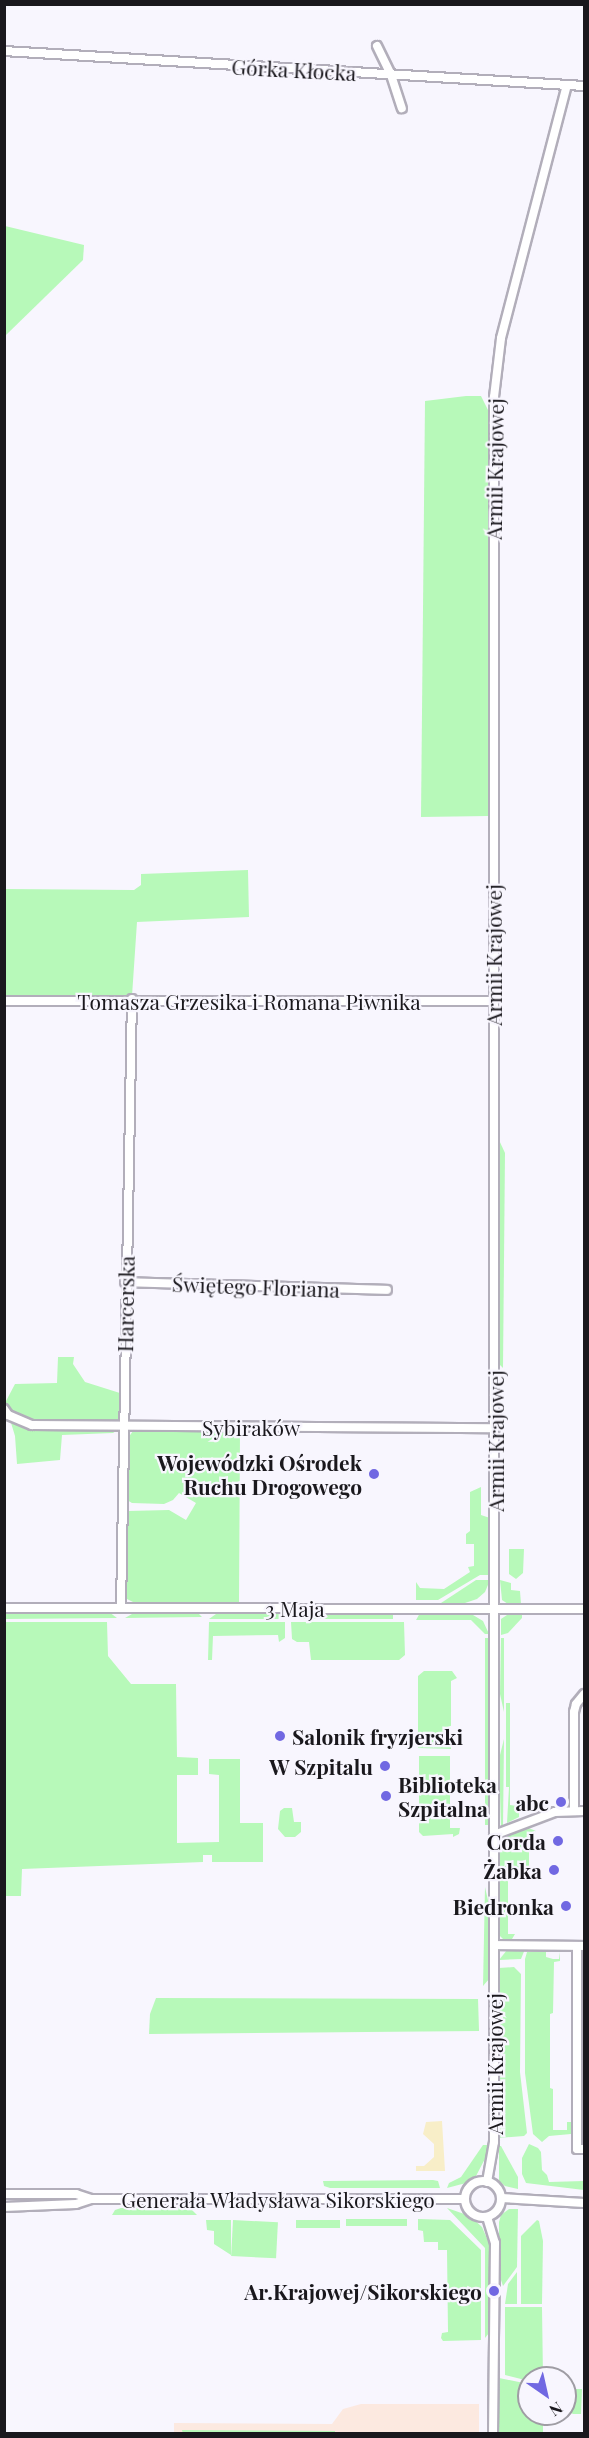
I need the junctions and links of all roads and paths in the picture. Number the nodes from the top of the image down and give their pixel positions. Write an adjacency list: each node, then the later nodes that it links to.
1 (377, 46): 3 (street)
2 (4, 51): 3 (street, Górka Kłocka)
3 (391, 75): 4 (street, Górka Kłocka); 6 (street)
4 (567, 85): 5 (street, Górka Kłocka); 9 (street, Armii Krajowej)
5 (585, 86)
6 (402, 108)
7 (132, 999): 8 (street, Tomasza Grzesika i Romana Piwnika); 9 (street, Tomasza Grzesika i Romana Piwnika); 10 (street, Harcerska)
8 (4, 1001)
9 (494, 1001): 14 (street, Armii Krajowej)
10 (125, 1282): 11 (street, Świętego Floriana); 13 (street, Harcerska)
11 (387, 1290)
12 (7, 1412): 13 (street, Sybiraków)
13 (123, 1427): 14 (street, Sybiraków); 16 (street, Harcerska)
14 (495, 1428): 17 (street, Armii Krajowej)
15 (4, 1608): 16 (street, 3 Maja)
16 (121, 1608): 17 (street, 3 Maja)
17 (494, 1609): 18 (street, 3 Maja); 22 (street, Armii Krajowej)
18 (585, 1609)
19 (585, 1694): 20 (street)
20 (574, 1810): 21 (street); 22 (street)
21 (585, 1811)
22 (494, 1835): 23 (street, Armii Krajowej)
23 (494, 1945): 24 (street); 26 (street, Armii Krajowej)
24 (581, 1946): 25 (street)
25 (581, 2149)
26 (487, 2181): 28 (street); 30 (street)
27 (4, 2194): 29 (street, Generała Władysława Sikorskiego)
28 (501, 2198): 31 (street); 33 (street)
29 (91, 2199): 30 (street, Generała Władysława Sikorskiego); 32 (street, Generała Władysława Sikorskiego)
30 (464, 2199): 33 (street)
31 (585, 2203)
32 (4, 2207)
33 (487, 2217): 34 (street)
34 (494, 2433)

